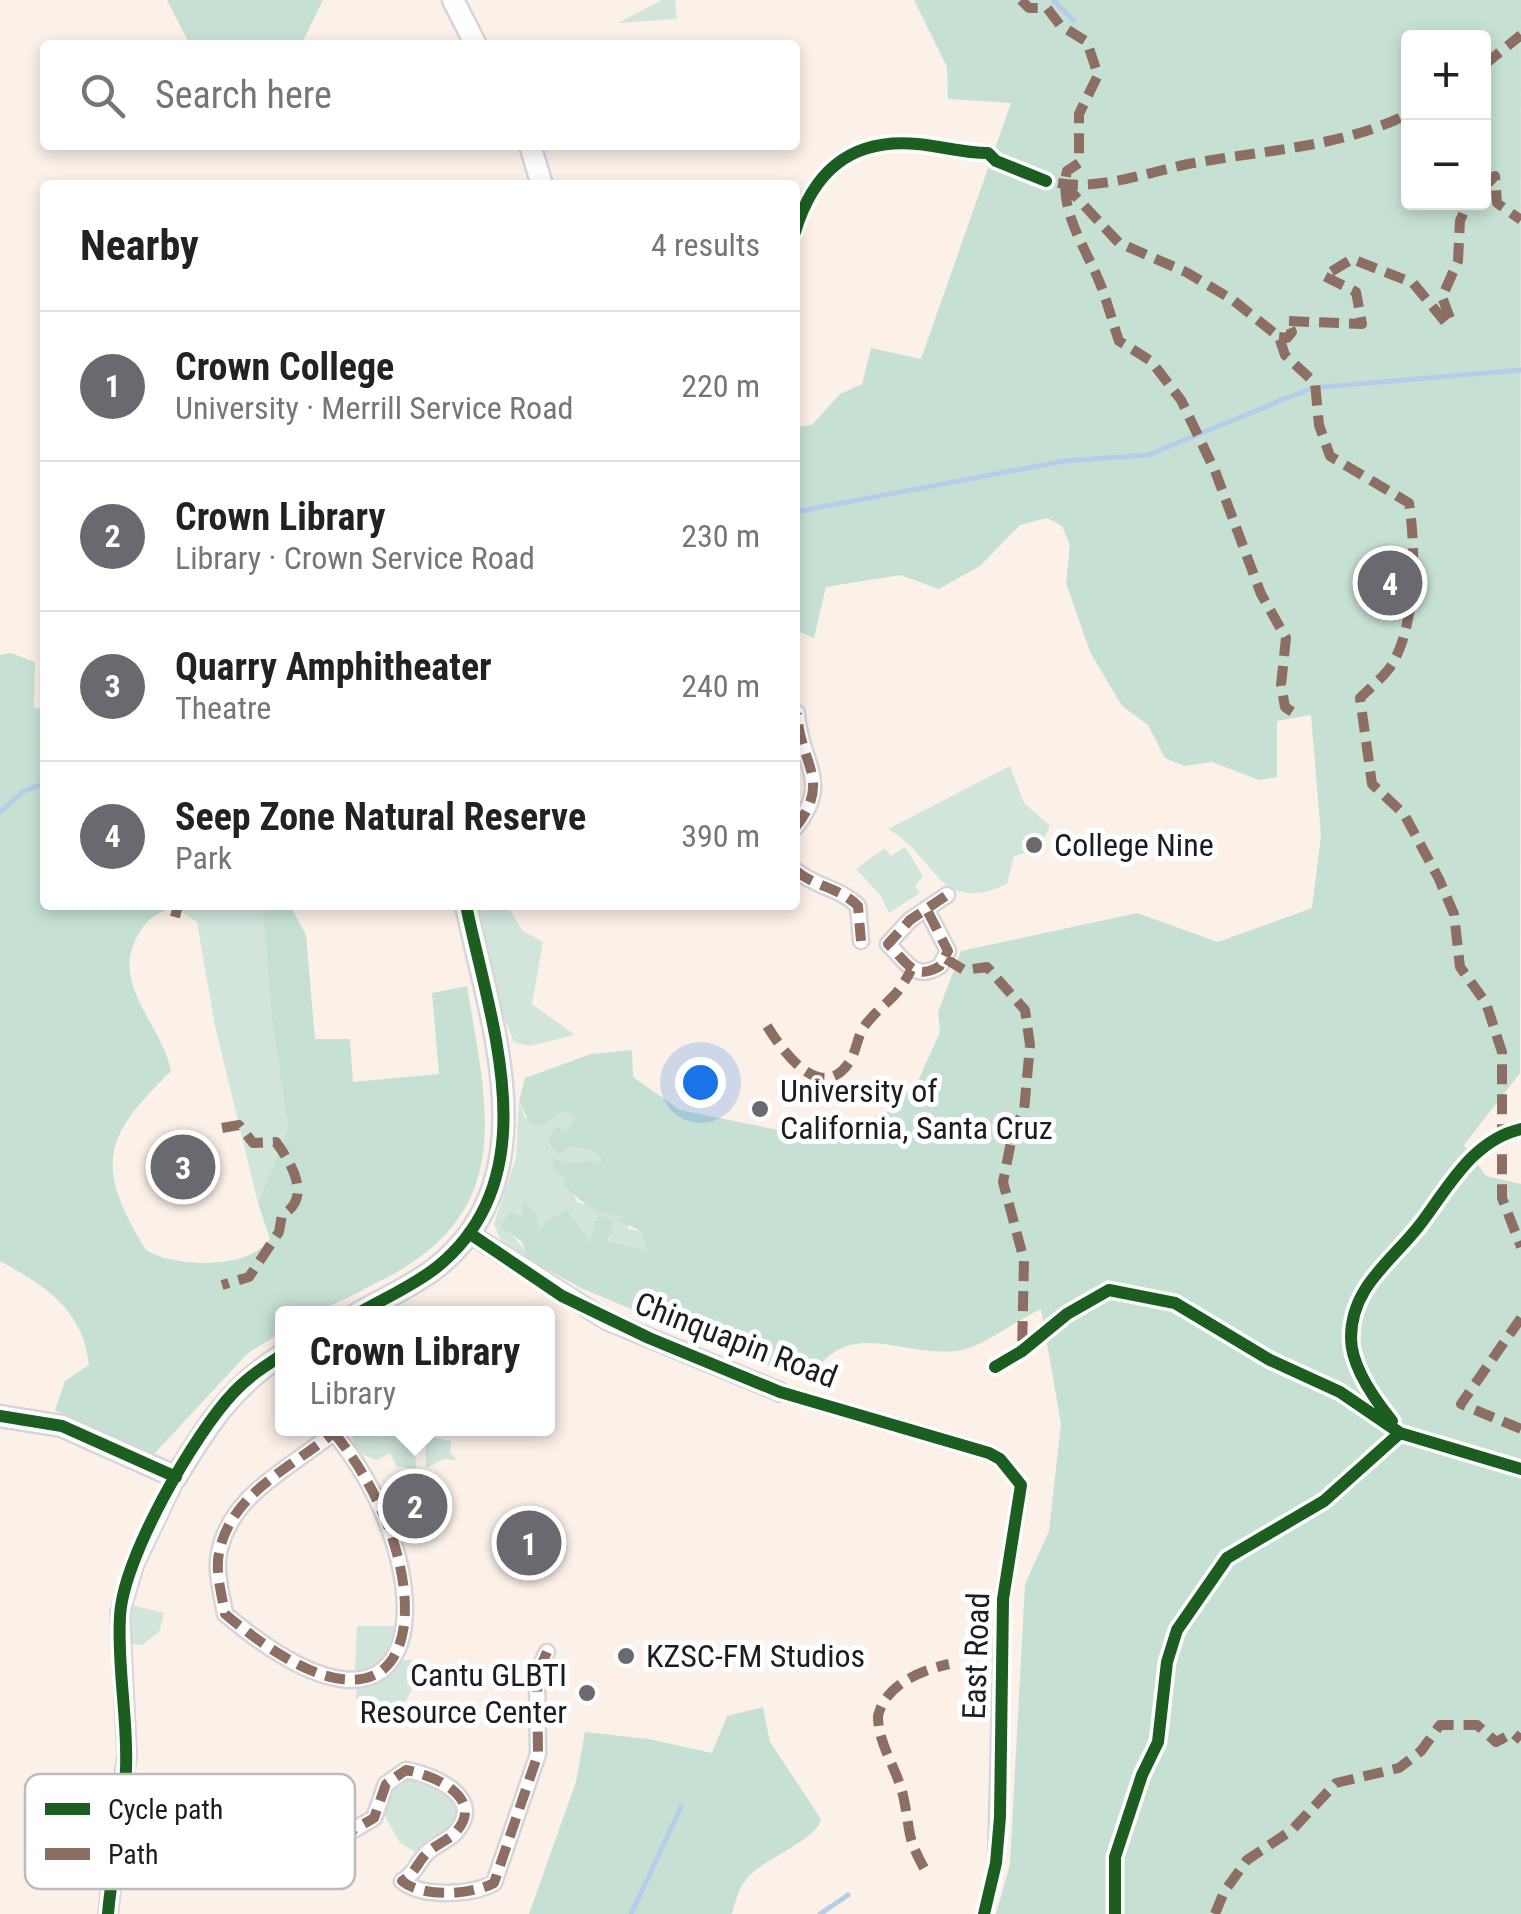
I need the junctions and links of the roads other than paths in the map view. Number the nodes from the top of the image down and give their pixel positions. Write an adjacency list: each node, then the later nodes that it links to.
1 (453, 0): 2 (main road)
2 (473, 40)
3 (532, 150): 4 (main road)
4 (540, 180)
5 (800, 743): 6 (street)
6 (800, 822)
7 (800, 874): 11 (street)
8 (947, 895): 10 (street)
9 (467, 910): 12 (main road)
10 (928, 912): 10 (street)
11 (861, 941)
12 (470, 1233): 13 (main road); 15 (street, Chinquapin Road)
13 (370, 1306)
14 (275, 1360): 20 (main road)
15 (780, 1392): 19 (street, Chinquapin Road)
16 (0, 1416): 20 (main road)
17 (330, 1436): 18 (street)
18 (340, 1436)
19 (1000, 1459): 24 (street, East Road)
20 (176, 1476): 22 (street)
21 (547, 1652): 23 (street)
22 (125, 1774)
23 (355, 1829)
24 (996, 1863)
25 (111, 1889): 26 (street)
26 (108, 1914)

